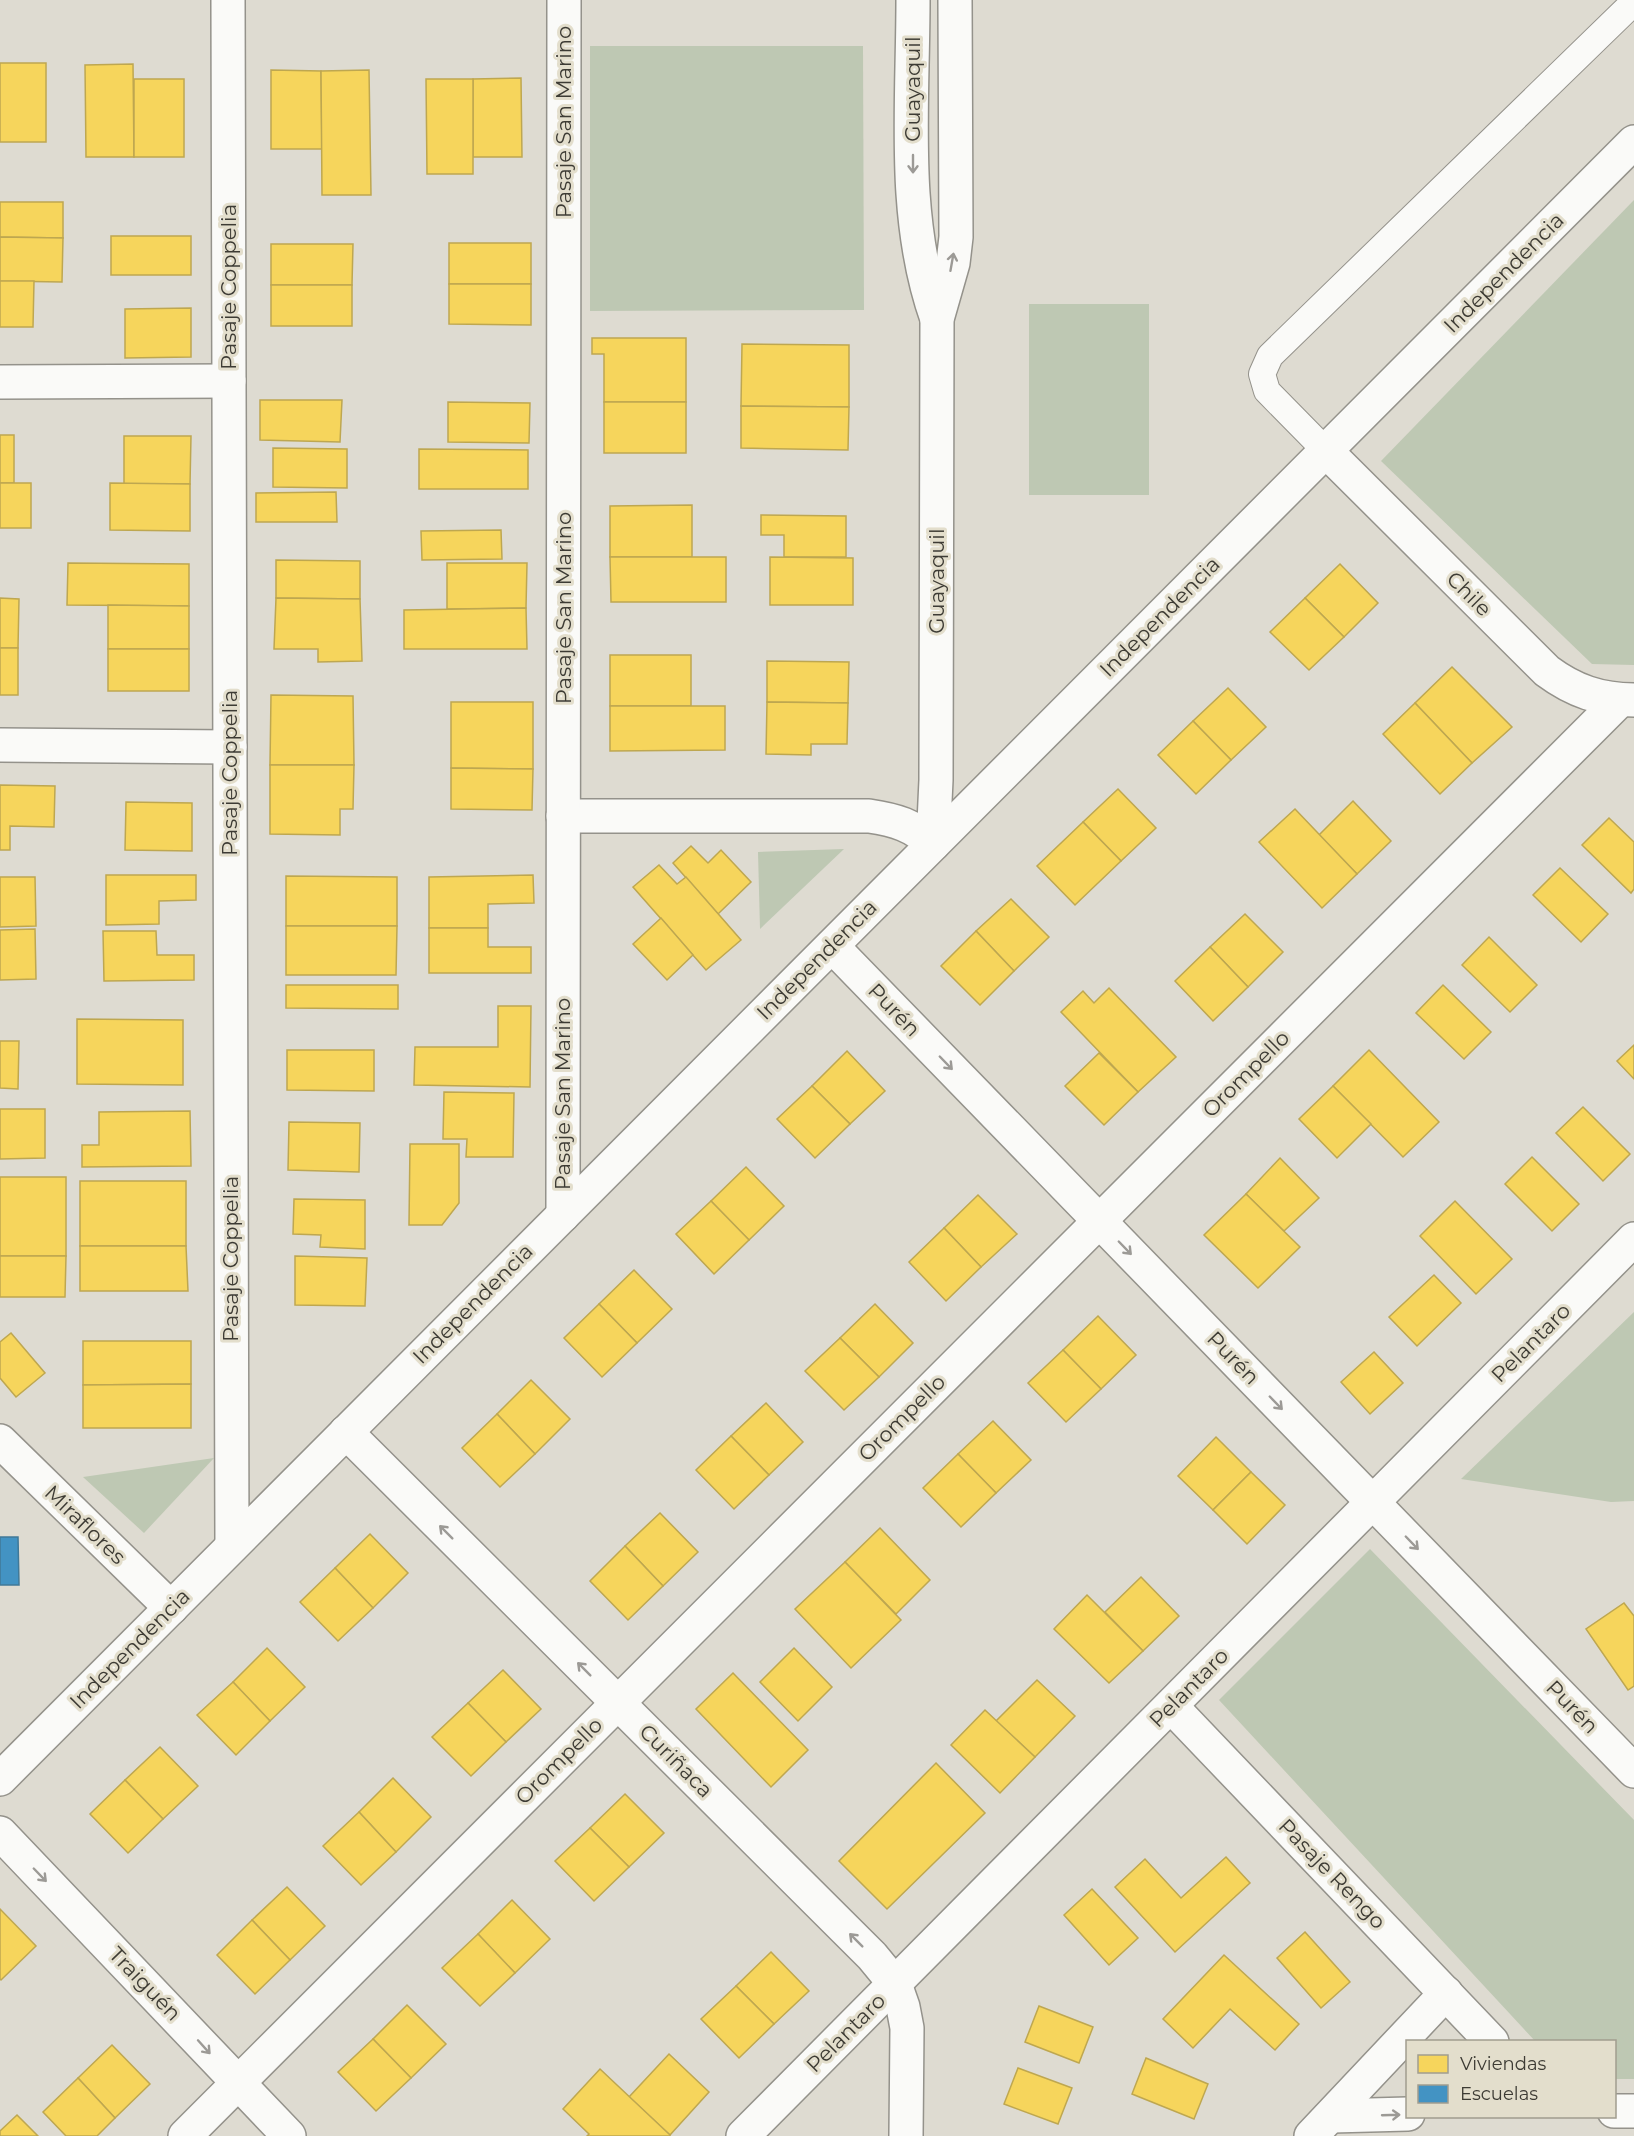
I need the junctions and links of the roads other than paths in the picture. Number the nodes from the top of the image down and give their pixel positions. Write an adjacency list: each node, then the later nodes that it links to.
1 (228, 0): 8 (street, Pasaje Coppelia)
2 (564, 0): 14 (street, Pasaje San Marino)
3 (913, 0): 7 (street, Guayaquil, one-way to 7)
4 (955, 0): 7 (street, Guayaquil, one-way to 4)
5 (1634, 2): 10 (lane)
6 (1634, 142): 10 (street, Independencia)
7 (937, 319): 15 (street, Guayaquil)
8 (229, 381): 9 (street); 13 (street, Pasaje Coppelia)
9 (0, 382)
10 (1326, 451): 11 (street, Chile); 15 (street, Independencia)
11 (1627, 700): 18 (street, Orompello)
12 (0, 745): 13 (street)
13 (230, 747): 23 (street, Pasaje Coppelia)
14 (563, 816): 15 (street); 17 (street, Pasaje San Marino)
15 (933, 844): 16 (street, Independencia)
16 (832, 946): 17 (street, Independencia); 18 (street, Purén, one-way to 18)
17 (563, 1215): 20 (street, Independencia)
18 (1099, 1221): 22 (street, Purén, one-way to 22); 25 (street, Orompello)
19 (1634, 1239): 22 (street, Pelantaro)
20 (346, 1432): 23 (street, Independencia); 25 (street, Curiñaca, one-way to 20)
21 (0, 1441): 24 (street, Miraflores)
22 (1372, 1502): 26 (street, Pelantaro); 27 (street, Purén, one-way to 27)
23 (232, 1546): 24 (street, Independencia)
24 (171, 1608): 28 (street, Independencia)
25 (617, 1703): 30 (street, Curiñaca, one-way to 25); 33 (street, Orompello)
26 (1171, 1707): 30 (street, Pelantaro); 31 (street, Pasaje Rengo)
27 (1634, 1771)
28 (0, 1779)
29 (0, 1833): 33 (street, Traiguén, one-way to 33)
30 (895, 1984): 40 (street, Pelantaro); 41 (street, Curiñaca)
31 (1446, 1993): 32 (street, Pasaje Rengo); 37 (street)
32 (1490, 2040)
33 (238, 2083): 38 (street, Orompello); 39 (street, Traiguén)
34 (1616, 2111): 35 (street)
35 (1634, 2111)
36 (1406, 2114): 37 (street, one-way to 36)
37 (1322, 2126)
38 (185, 2136)
39 (289, 2136)
40 (743, 2136)
41 (906, 2136)

